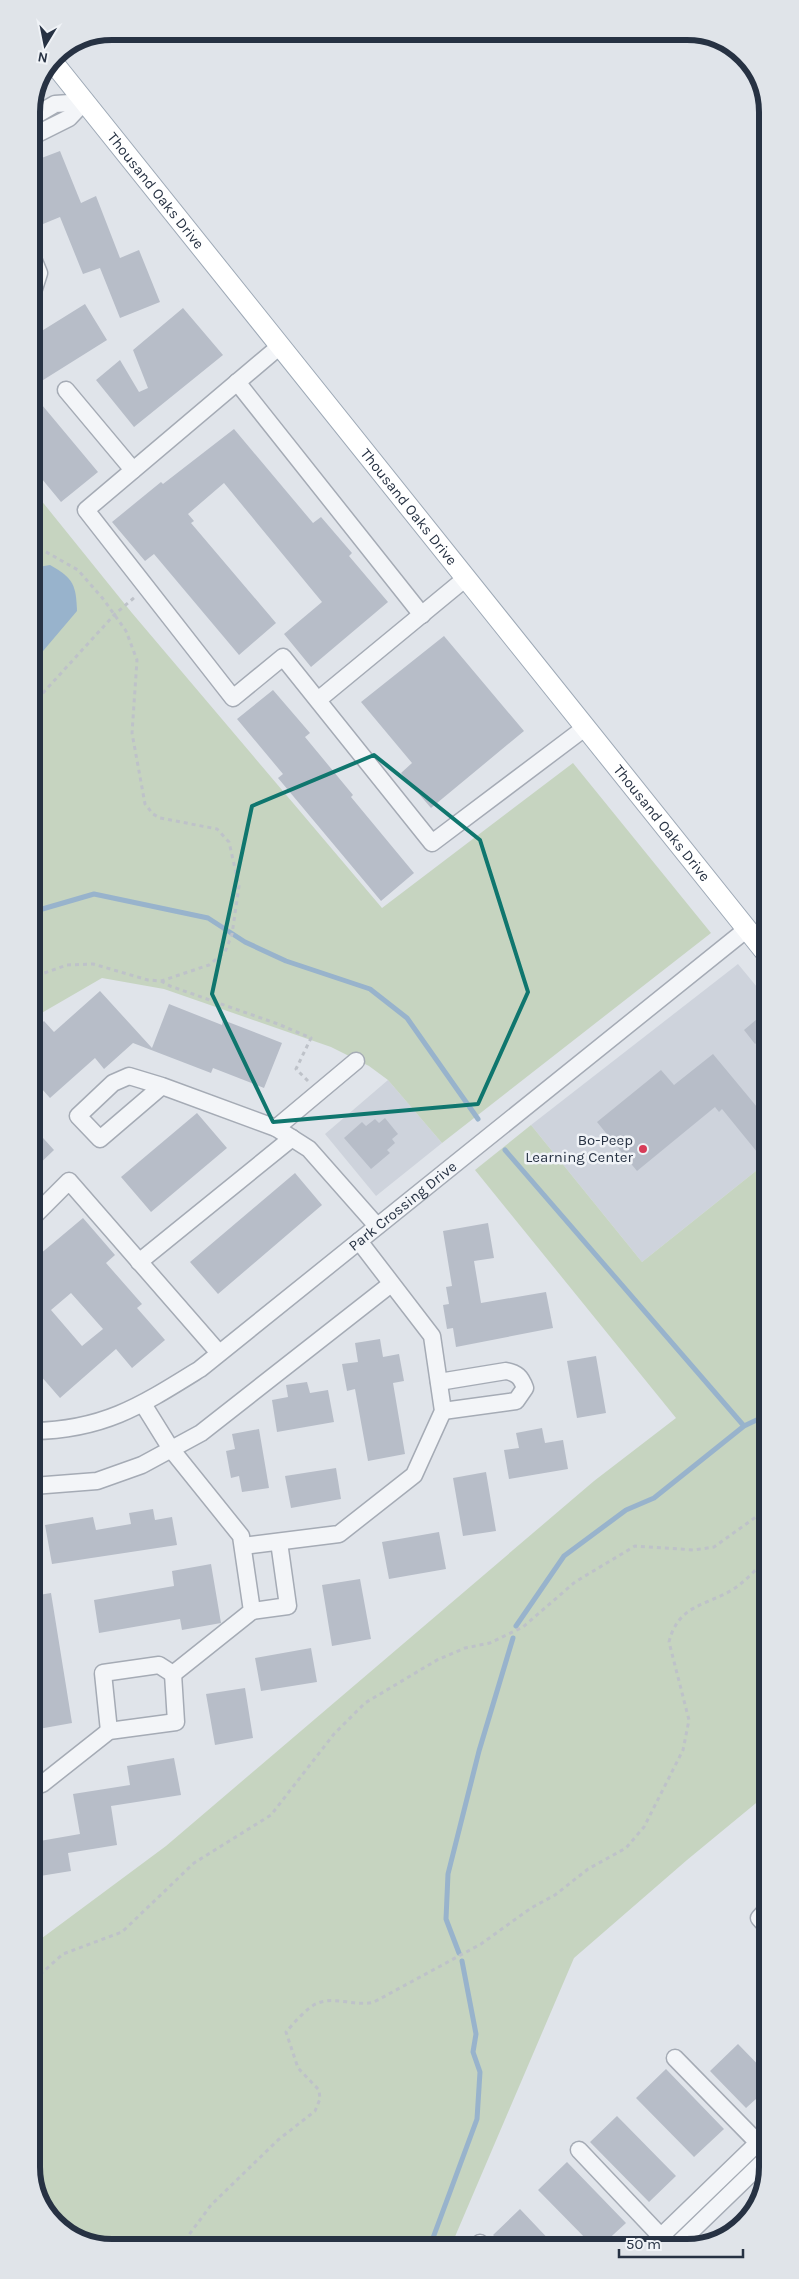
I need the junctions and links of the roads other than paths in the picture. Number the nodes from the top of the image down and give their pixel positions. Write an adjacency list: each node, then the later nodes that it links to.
1 (59, 70): 2 (main road, Thousand Oaks Drive)
2 (84, 102): 3 (street); 4 (street); 5 (main road, Thousand Oaks Drive)
3 (40, 113)
4 (40, 133)
5 (280, 346): 6 (street); 9 (main road, Thousand Oaks Drive)
6 (237, 382): 8 (street); 10 (street)
7 (66, 390): 8 (street)
8 (133, 470): 11 (street)
9 (466, 578): 10 (street); 12 (main road, Thousand Oaks Drive)
10 (422, 615): 11 (street)
11 (318, 700): 12 (street)
12 (586, 727): 13 (main road, Thousand Oaks Drive)
13 (747, 930): 14 (main road, Thousand Oaks Drive); 20 (street, Park Crossing Drive)
14 (759, 945)
15 (356, 1061): 17 (street)
16 (162, 1086): 16 (street); 17 (street)
17 (276, 1128): 18 (street)
18 (292, 1138): 20 (street); 22 (street)
19 (40, 1209): 22 (street)
20 (377, 1226): 21 (street, Park Crossing Drive)
21 (359, 1241): 23 (street); 24 (street, Park Crossing Drive)
22 (139, 1262): 24 (street)
23 (392, 1284): 25 (street); 29 (street)
24 (219, 1353): 26 (street, Park Crossing Drive)
25 (439, 1382): 27 (street); 27 (street)
26 (143, 1404): 28 (street, Park Crossing Drive); 29 (street)
27 (443, 1411): 31 (street)
28 (40, 1429)
29 (171, 1450): 30 (street); 32 (street)
30 (40, 1485)
31 (279, 1542): 32 (street); 33 (street)
32 (243, 1546): 33 (street)
33 (252, 1611): 34 (street)
34 (172, 1674): 35 (street); 35 (street)
35 (109, 1731): 36 (street)
36 (40, 1784)
37 (675, 2058): 38 (street)
38 (759, 2138)
39 (759, 2148): 43 (street)
40 (579, 2150): 42 (street)
41 (759, 2166): 44 (street)
42 (658, 2239)
43 (664, 2239)
44 (683, 2239)

